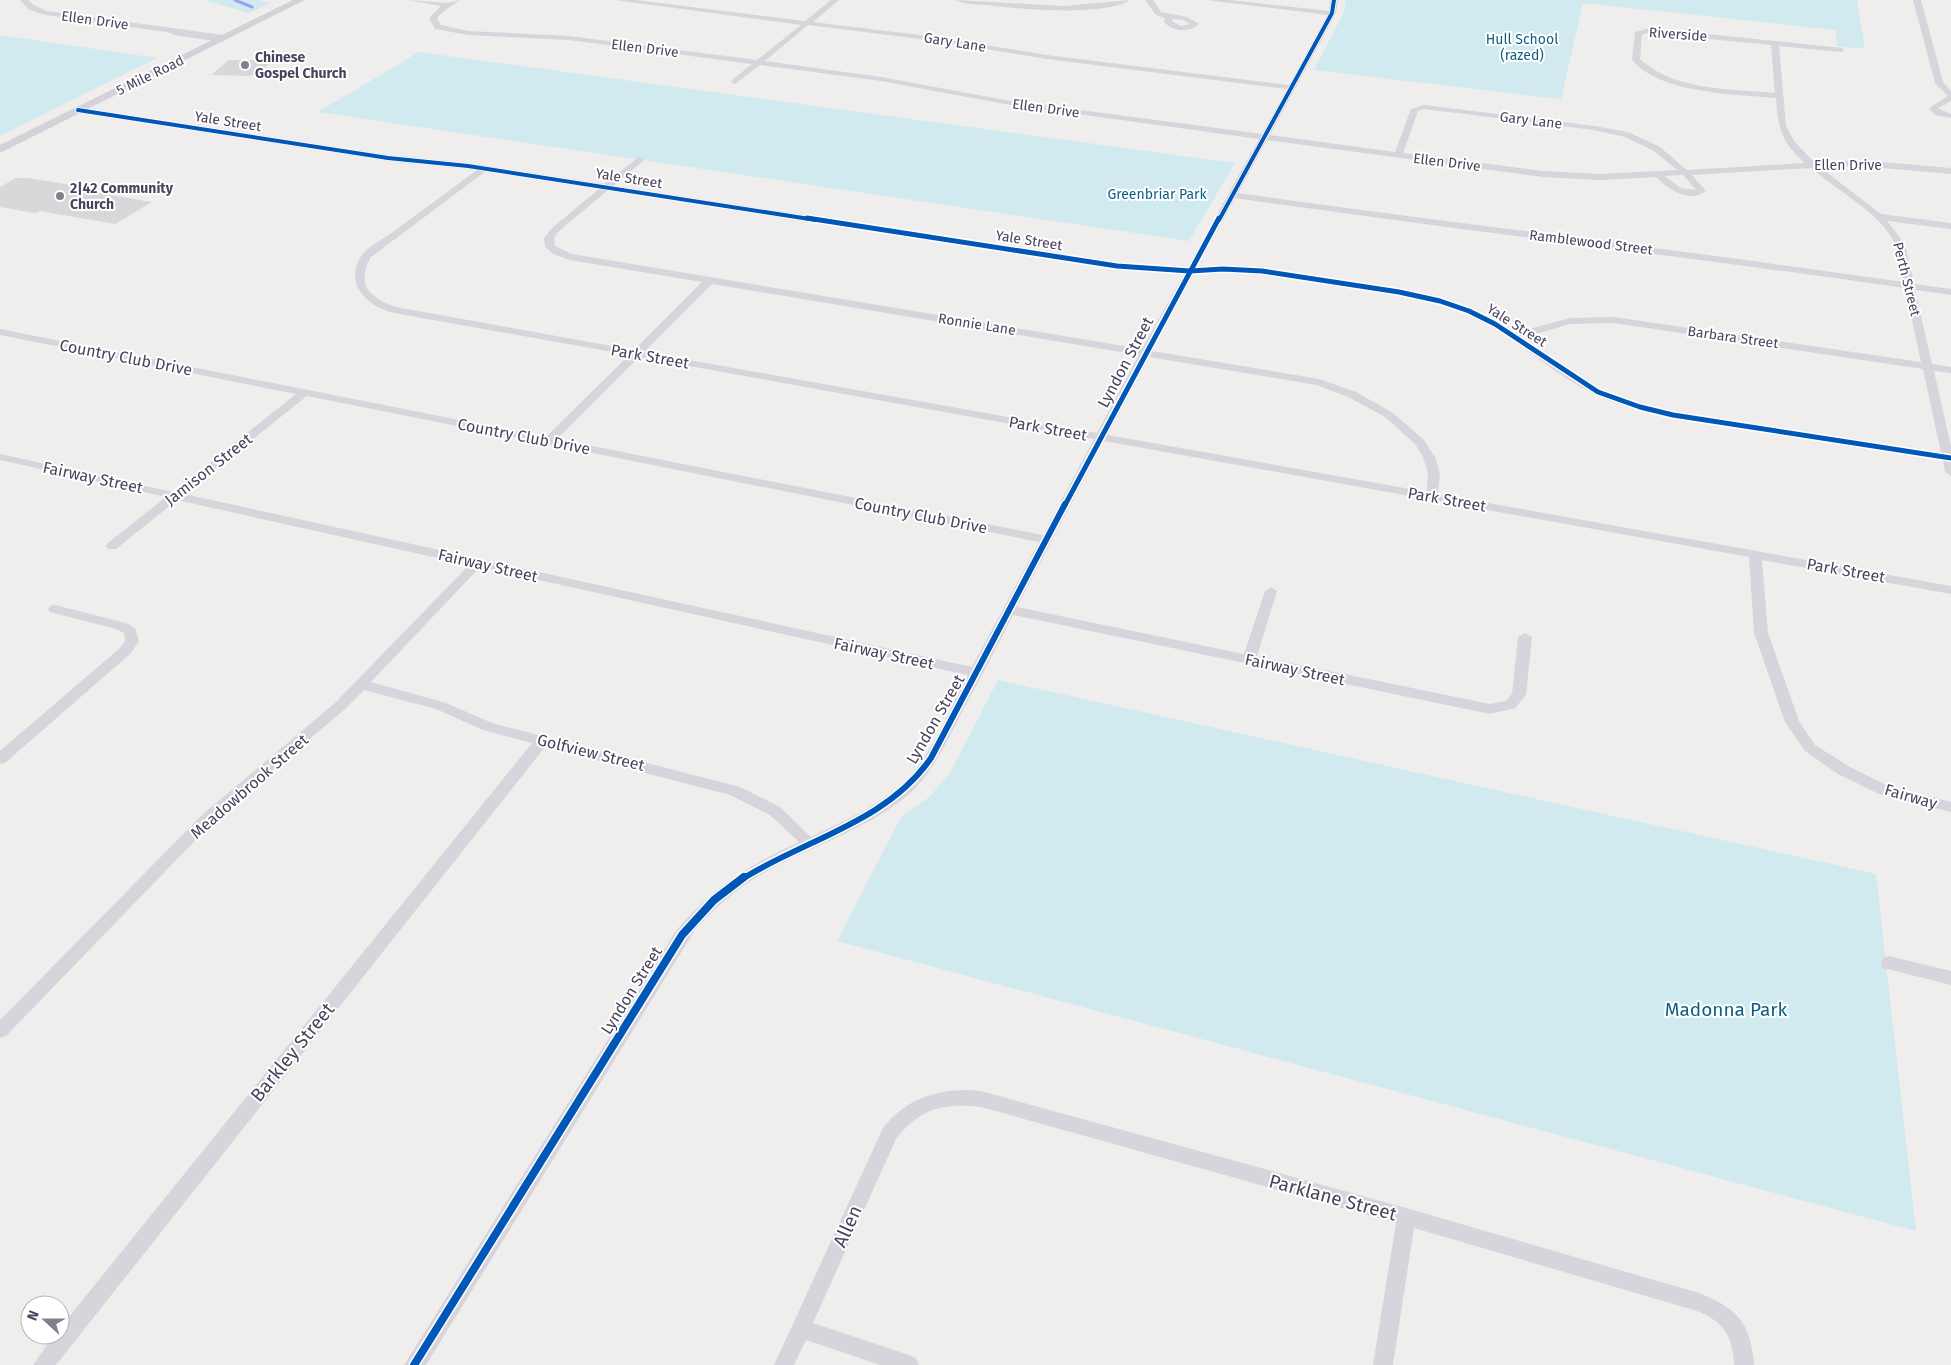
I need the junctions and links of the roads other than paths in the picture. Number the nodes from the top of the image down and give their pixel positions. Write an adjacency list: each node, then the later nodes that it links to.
1 (24, 0): 17 (street, Ellen Drive)
2 (300, 0): 17 (main road, 5 Mile Road)
3 (412, 0): 12 (street)
4 (619, 0): 16 (street, Gary Lane)
5 (835, 0): 16 (street)
6 (960, 0): 13 (street)
7 (993, 0): 13 (street)
8 (1126, 0): 13 (street)
9 (1149, 0): 15 (street)
10 (1210, 0): 14 (street)
11 (1917, 0): 24 (street)
12 (452, 2): 20 (street, Ellen Drive)
13 (1022, 5)
14 (1333, 7): 22 (street, Lyndon Street)
15 (1169, 18)
16 (808, 23): 20 (street); 22 (street, Gary Lane)
17 (223, 38): 25 (main road, 5 Mile Road)
18 (1775, 43): 19 (street); 23 (street, Perth Street); 23 (street, Riverside)
19 (1840, 50)
20 (758, 63): 21 (street); 27 (street, Ellen Drive)
21 (735, 82)
22 (1290, 87): 27 (street, Lyndon Street)
23 (1780, 96): 31 (street, Perth Street)
24 (1951, 97): 26 (street)
25 (78, 110): 28 (main road, 5 Mile Road); 32 (street, Yale Street)
26 (1951, 116)
27 (1263, 138): 29 (street, Ellen Drive); 37 (street, Lyndon Street)
28 (0, 150)
29 (1398, 156): 34 (street, Gary Lane); 35 (street, Ellen Drive)
30 (639, 160): 36 (street)
31 (1814, 165): 33 (street, Ellen Drive); 34 (street, Ellen Drive); 38 (street, Perth Street)
32 (484, 168): 36 (street, Yale Street); 47 (street, Park Street)
33 (1951, 171)
34 (1686, 173): 35 (street, Ellen Drive); 35 (street)
35 (1658, 174)
36 (606, 187): 40 (street, Yale Street); 41 (street, Ronnie Lane)
37 (1231, 195): 40 (street, Lyndon Street); 42 (street, Ramblewood Street)
38 (1881, 217): 39 (street); 42 (street, Perth Street)
39 (1951, 226)
40 (1190, 271): 45 (street, Yale Street); 46 (street, Lyndon Street)
41 (710, 280): 46 (street, Ronnie Lane); 47 (street)
42 (1910, 286): 43 (street, Ramblewood Street); 48 (street, Perth Street)
43 (1951, 292)
44 (0, 332): 50 (street, Country Club Drive)
45 (1516, 336): 48 (street, Barbara Street); 54 (street, Yale Street)
46 (1146, 352): 51 (street, Lyndon Street); 57 (street, Ronnie Lane)
47 (636, 354): 51 (street, Park Street); 52 (street)
48 (1927, 366): 49 (street, Barbara Street); 54 (street, Perth Street)
49 (1951, 370)
50 (305, 392): 52 (street, Country Club Drive); 56 (street, Jamison Street)
51 (1101, 437): 57 (street, Park Street); 58 (street, Lyndon Street)
52 (549, 441): 58 (street, Country Club Drive)
53 (0, 457): 56 (street, Fairway Street)
54 (1949, 458): 55 (street, Perth Street)
55 (1951, 472)
56 (174, 495): 59 (street, Jamison Street); 61 (street, Fairway Street)
57 (1432, 496): 60 (street, Park Street)
58 (1047, 540): 65 (street, Lyndon Street)
59 (112, 546)
60 (1755, 554): 62 (street, Park Street); 72 (street, Fairway)
61 (477, 563): 68 (street, Fairway Street); 69 (street, Meadowbrook Street)
62 (1951, 590)
63 (1271, 591): 67 (street)
64 (55, 609): 71 (street)
65 (1010, 610): 67 (street, Fairway Street); 68 (street, Lyndon Street)
66 (1525, 637): 67 (street, Fairway Street)
67 (1249, 659)
68 (977, 674): 73 (street, Lyndon Street)
69 (360, 684): 70 (street, Golfview Street); 76 (street, Meadowbrook Street)
70 (542, 740): 73 (street, Golfview Street); 80 (street, Barkley Street)
71 (0, 759)
72 (1951, 807)
73 (809, 844): 81 (street, Lyndon Street)
74 (1889, 964): 75 (street)
75 (1951, 978)
76 (0, 1031)
77 (927, 1102): 78 (street, Parklane Street); 79 (street, Allen)
78 (1406, 1217): 84 (street); 85 (street, Parklane Street)
79 (800, 1328): 82 (street, Allen); 83 (street)
80 (43, 1365)
81 (414, 1365)
82 (784, 1365)
83 (909, 1365)
84 (1383, 1365)
85 (1744, 1365)

